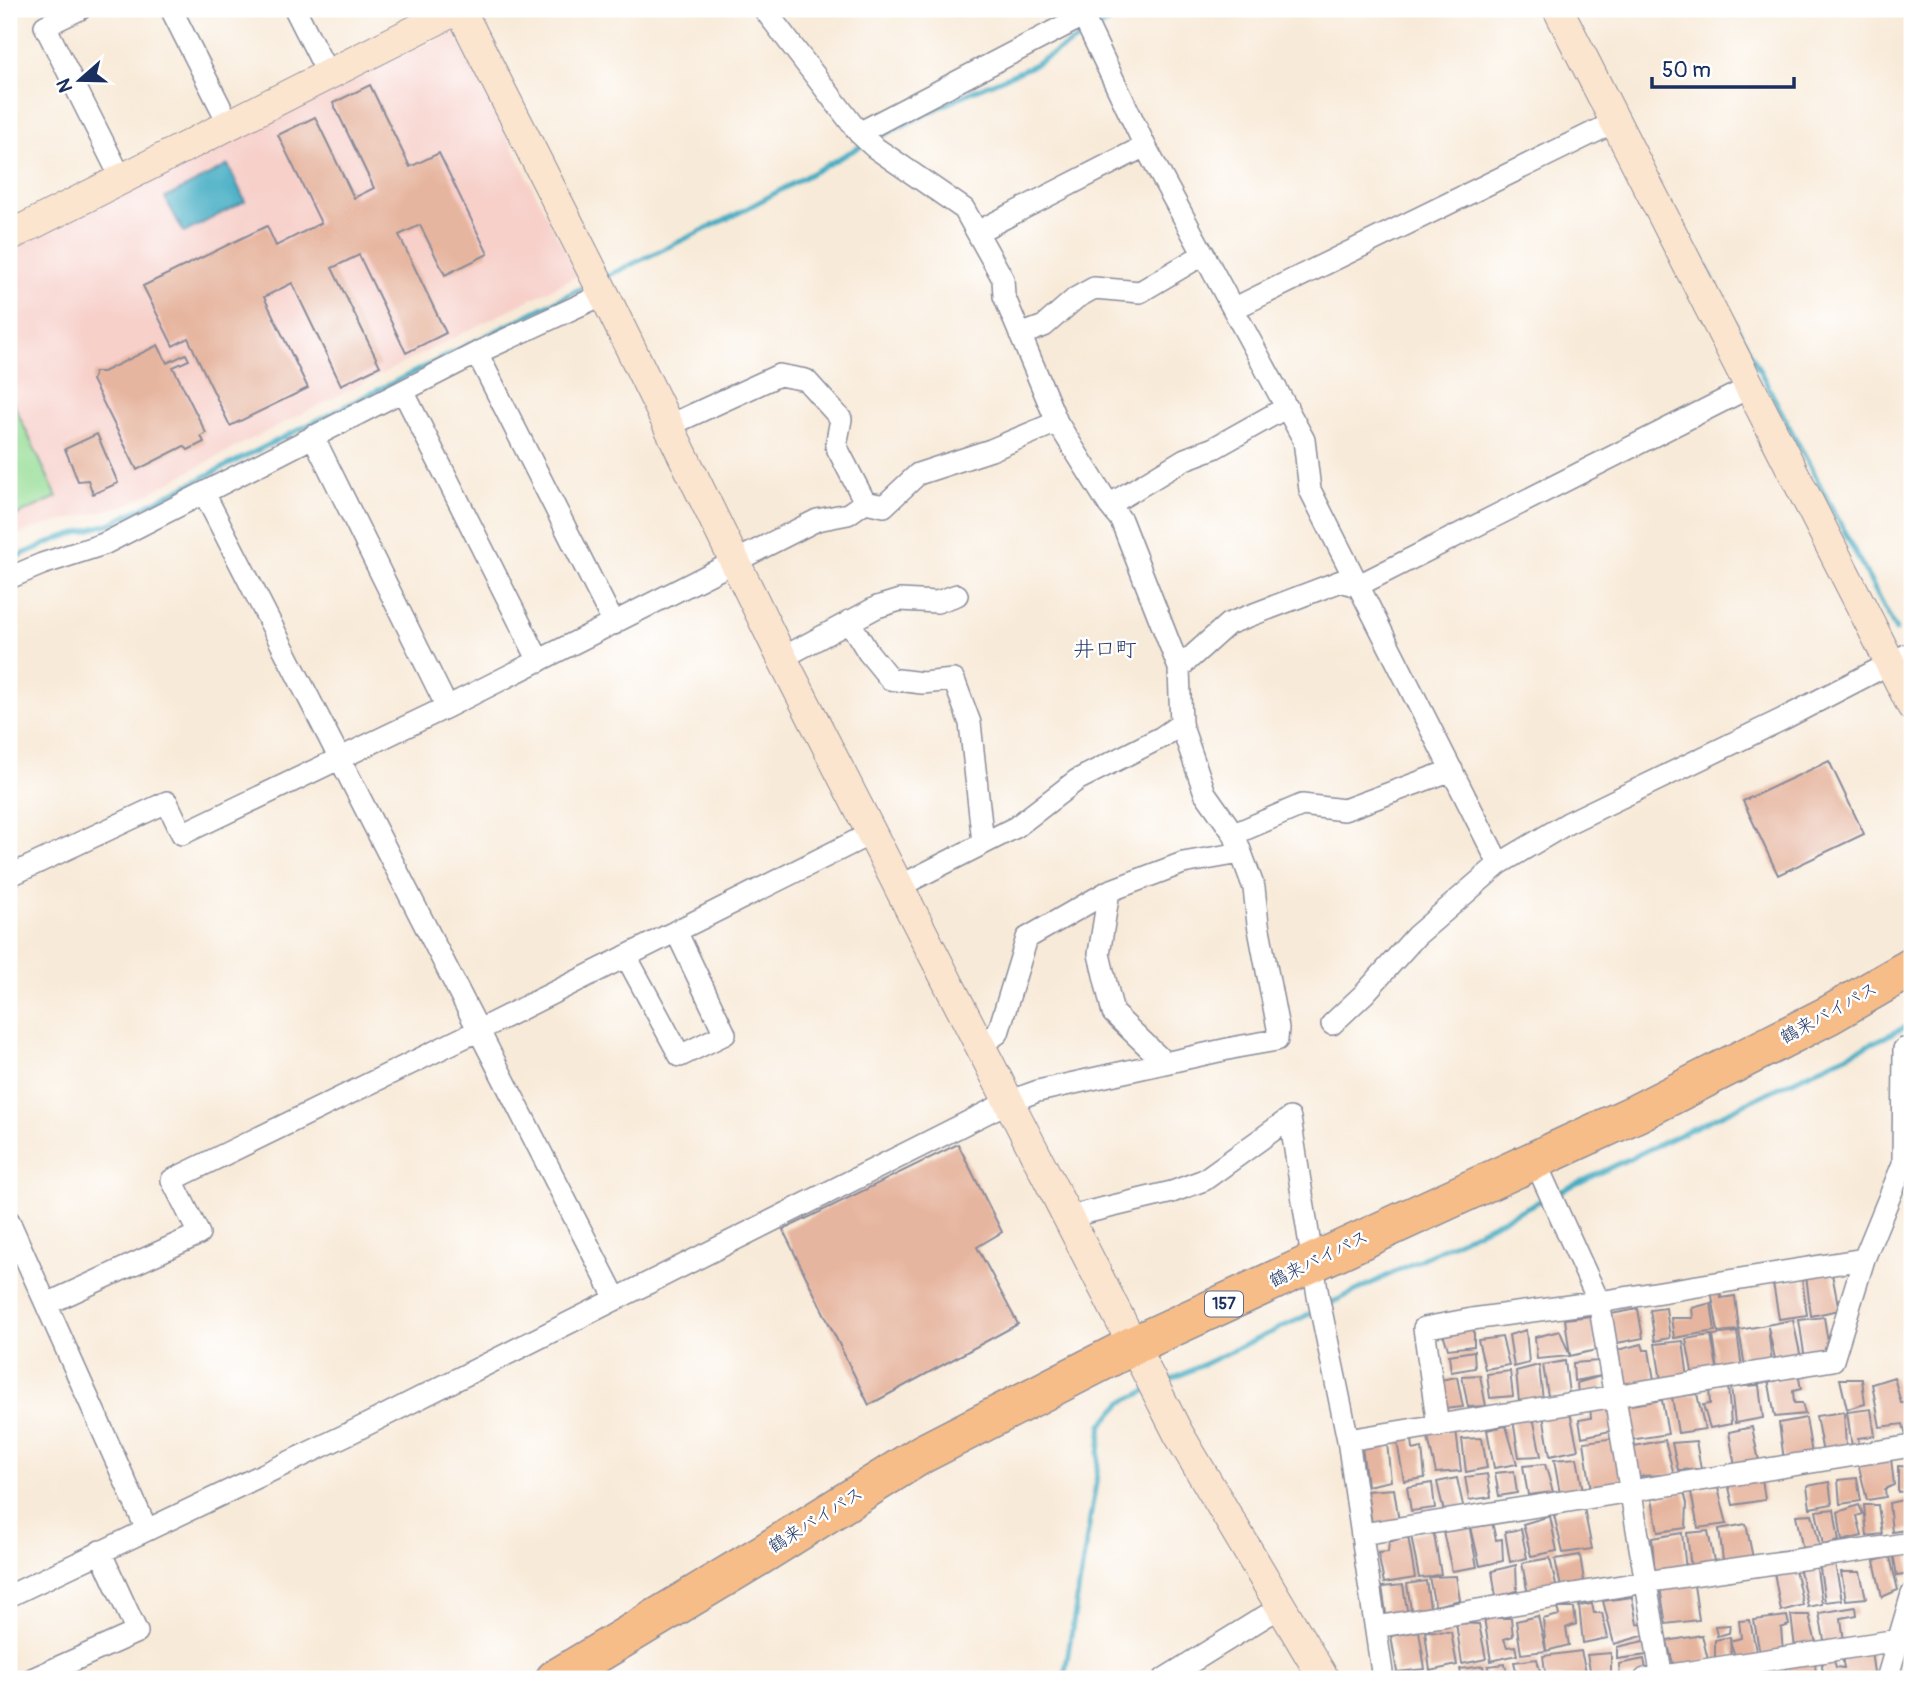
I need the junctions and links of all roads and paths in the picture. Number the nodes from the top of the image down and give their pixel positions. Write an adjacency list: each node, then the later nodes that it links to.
1 (80, 9): 12 (street)
2 (171, 9): 9 (street)
3 (295, 9): 7 (street)
4 (459, 9): 7 (street); 16 (street)
5 (764, 9): 10 (street)
6 (1558, 9): 8 (street)
7 (329, 76): 9 (street)
8 (1615, 122): 17 (street); 20 (street)
9 (230, 126): 12 (street)
10 (865, 139): 11 (street); 13 (street)
11 (1145, 146): 13 (street); 15 (street)
12 (122, 180): 14 (street)
13 (977, 232): 18 (street)
14 (9, 236)
15 (1204, 254): 17 (street); 18 (street)
16 (599, 285): 19 (street); 24 (street)
17 (1235, 308): 22 (street)
18 (1020, 335): 23 (street)
19 (477, 354): 21 (street); 34 (street)
20 (1750, 387): 31 (street); 35 (street)
21 (402, 391): 25 (street); 37 (street)
22 (1287, 407): 28 (street); 31 (street)
23 (1057, 422): 27 (street); 28 (street)
24 (668, 426): 27 (street); 29 (street)
25 (313, 436): 26 (street); 40 (street)
26 (204, 492): 30 (street); 42 (street)
27 (865, 502): 29 (street)
28 (1108, 505): 38 (street)
29 (736, 560): 34 (street); 36 (street)
30 (9, 578)
31 (1357, 586): 38 (street); 43 (street)
32 (957, 595): 33 (street)
33 (849, 621): 36 (street); 45 (street)
34 (614, 624): 37 (street)
35 (1902, 657): 39 (street); 47 (street)
36 (782, 658): 44 (street)
37 (539, 661): 40 (street)
38 (1179, 667): 41 (street)
39 (1912, 706)
40 (447, 707): 42 (street)
41 (1181, 723): 45 (street); 46 (street)
42 (340, 760): 48 (street); 55 (street)
43 (1452, 770): 46 (street); 47 (street)
44 (872, 833): 49 (street); 51 (street)
45 (983, 843): 49 (street)
46 (1238, 844): 50 (street); 58 (street)
47 (1499, 864): 54 (street)
48 (9, 876)
49 (898, 887): 56 (street)
50 (1109, 891): 56 (street); 58 (street)
51 (676, 931): 52 (street); 52 (street)
52 (626, 956): 55 (street)
53 (1912, 967): 60 (highway, 鶴来バイパス / 157)
54 (1332, 1024)
55 (477, 1031): 66 (street); 68 (street)
56 (979, 1046): 59 (street)
57 (1904, 1049): 64 (street)
58 (1165, 1063): 59 (street)
59 (1008, 1102): 61 (street); 66 (street)
60 (1534, 1159): 65 (highway, 鶴来バイパス / 157); 67 (street)
61 (1067, 1217): 65 (street); 69 (street)
62 (9, 1221): 63 (street)
63 (15, 1251): 68 (street)
64 (1864, 1259): 67 (street); 70 (street)
65 (1314, 1262): 69 (highway, 鶴来バイパス / 157); 72 (street)
66 (616, 1299): 75 (street)
67 (1599, 1302): 70 (street); 71 (street)
68 (47, 1304): 75 (street)
69 (1134, 1345): 81 (street); 87 (highway, 鶴来バイパス / 157)
70 (1616, 1395): 71 (street); 74 (street)
71 (1438, 1426): 72 (street)
72 (1348, 1440): 76 (street)
73 (1912, 1447): 74 (street)
74 (1629, 1492): 76 (street); 79 (street)
75 (147, 1530): 78 (street)
76 (1362, 1534): 83 (street)
77 (1912, 1543): 79 (street)
78 (100, 1551): 80 (street); 86 (street)
79 (1645, 1583): 83 (street); 85 (street)
80 (9, 1596)
81 (1282, 1606): 88 (street); 89 (street)
82 (1911, 1609): 84 (street)
83 (1376, 1627): 90 (street)
84 (1898, 1640): 85 (street); 91 (street)
85 (1656, 1678)
86 (32, 1679)
87 (555, 1679)
88 (1164, 1679)
89 (1324, 1679)
90 (1383, 1679)
91 (1887, 1679)

